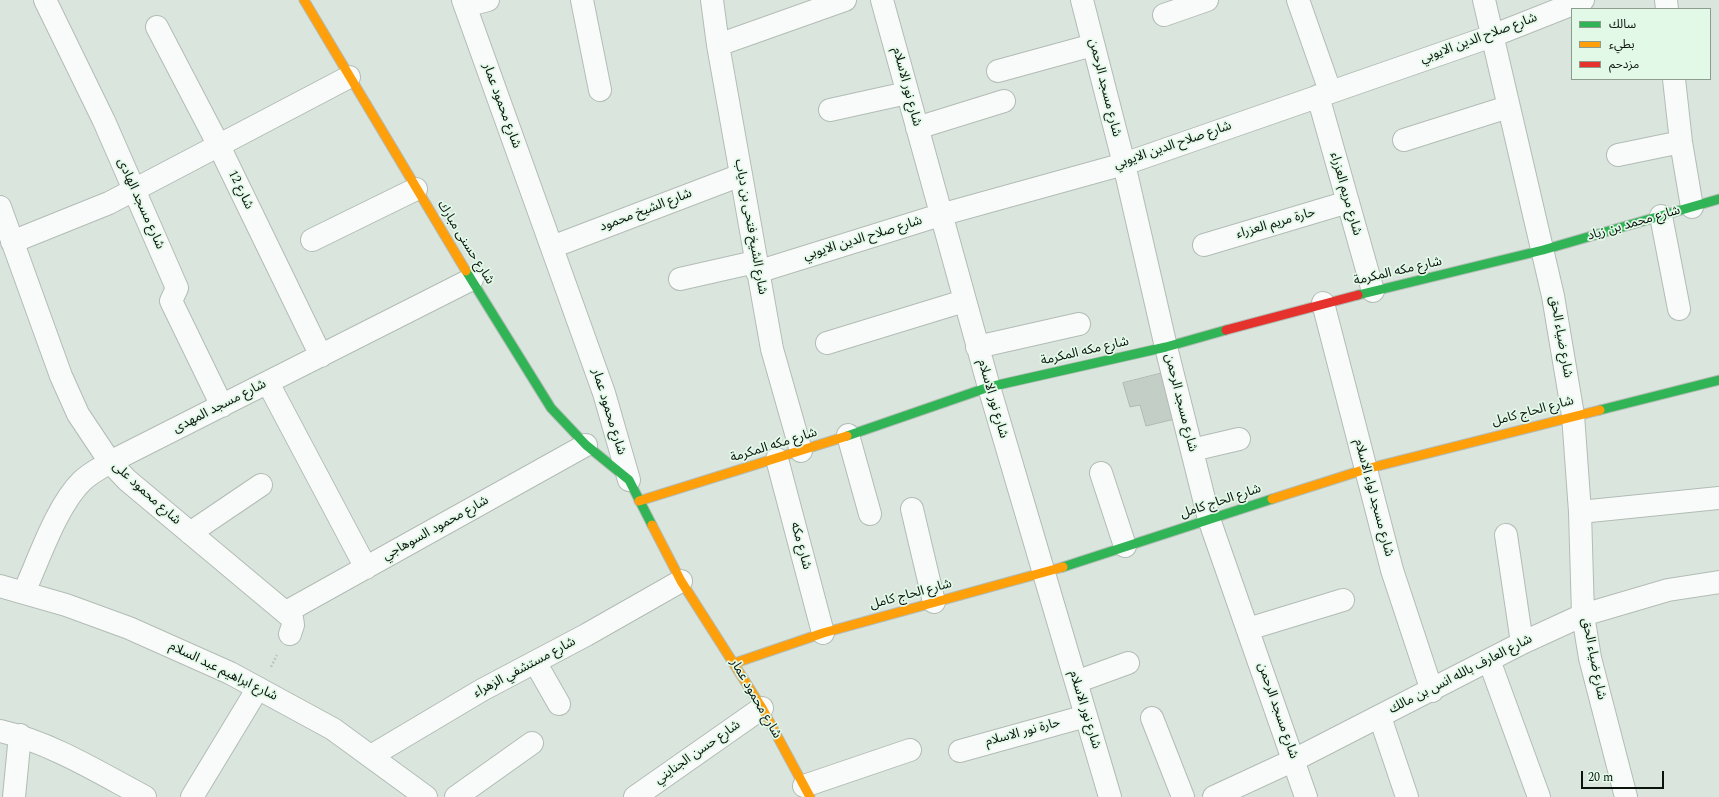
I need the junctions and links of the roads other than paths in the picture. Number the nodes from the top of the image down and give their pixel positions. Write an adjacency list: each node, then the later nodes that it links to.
1 (45, 0): 36 (street, شارع مسجد الهادى)
2 (304, 0): 20 (street, شارع حسنى مبارك)
3 (488, 0): 12 (street)
4 (582, 0): 22 (street)
5 (712, 0): 17 (street, شارع الشيخ فتحى بن دياب)
6 (845, 0): 17 (street)
7 (882, 0): 23 (street, شارع نور الاسلام)
8 (1082, 0): 18 (street, شارع مسجد الرحمن)
9 (1207, 0): 14 (street)
10 (1298, 0): 24 (street, شارع مريم العزراء)
11 (1484, 0): 16 (street, شارع ضياء الحق)
12 (464, 3): 46 (street, شارع محمود عمار)
13 (1579, 3): 16 (street, شارع صلاح الدين الايوبي)
14 (1164, 15)
15 (157, 27): 31 (street, شارع 12)
16 (1492, 36): 24 (street, شارع صلاح الدين الايوبي); 26 (street, شارع ضياء الحق)
17 (718, 45): 34 (street, شارع الشيخ فتحى بن دياب)
18 (1093, 45): 19 (street); 33 (street, شارع مسجد الرحمن)
19 (998, 71)
20 (349, 77): 31 (street); 35 (street, شارع حسنى مبارك)
21 (1674, 80): 30 (street, شارع محمد بن زياد)
22 (600, 90)
23 (907, 93): 27 (street); 28 (street, شارع نور الاسلام)
24 (1324, 94): 33 (street, شارع صلاح الدين الايوبي); 38 (street, شارع مريم العزراء)
25 (1004, 101): 28 (street)
26 (1508, 107): 29 (street); 47 (street, شارع ضياء الحق)
27 (830, 110)
28 (916, 128): 41 (street, شارع نور الاسلام)
29 (1404, 140)
30 (1681, 142): 32 (street); 40 (street, شارع محمد بن زياد)
31 (219, 146): 36 (street); 59 (street, شارع 12)
32 (1618, 155)
33 (1124, 164): 41 (street, شارع صلاح الدين الايوبي); 58 (street, شارع مسجد الرحمن)
34 (741, 175): 46 (street, شارع الشيخ محمود); 48 (street, شارع الشيخ فتحى بن دياب)
35 (416, 189): 43 (street); 49 (street, شارع حسنى مبارك)
36 (134, 191): 44 (street); 63 (street, شارع مسجد الهادى)
37 (1719, 199): 40 (street)
38 (1348, 202): 45 (street, حارة مريم العزراء); 51 (street, شارع مريم العزراء)
39 (0, 207): 44 (street, شارع محمود على)
40 (1692, 207): 42 (street, شارع محمد بن زياد)
41 (940, 215): 48 (street, شارع صلاح الدين الايوبي); 52 (street, شارع نور الاسلام)
42 (1661, 216): 47 (street, شارع محمد بن زياد); 54 (street)
43 (312, 240)
44 (12, 242): 71 (street, شارع محمود على)
45 (1204, 245)
46 (552, 247): 74 (street, شارع محمود عمار)
47 (1543, 250): 51 (street, شارع مكه المكرمة); 64 (street, شارع ضياء الحق)
48 (756, 267): 50 (street, شارع صلاح الدين الايوبي); 69 (street, شارع الشيخ فتحى بن دياب)
49 (472, 279): 59 (street, شارع مسجد المهدى); 67 (street, شارع حسنى مبارك)
50 (680, 279)
51 (1373, 291): 53 (street, شارع مكه المكرمة)
52 (964, 301): 56 (street); 57 (street, شارع نور الاسلام)
53 (1323, 303): 58 (street, شارع مكه المكرمة); 72 (street, شارع مسجد لواء الاسلام)
54 (1679, 310)
55 (1079, 324): 57 (street)
56 (827, 343)
57 (977, 347): 62 (street, شارع نور الاسلام)
58 (1166, 347): 62 (street, شارع مكه المكرمة); 68 (street, شارع مسجد الرحمن)
59 (321, 356): 61 (street, شارع مسجد المهدى)
60 (1719, 380): 64 (street, شارع الحاج كامل)
61 (268, 383): 63 (street, شارع مسجد المهدى); 85 (street)
62 (989, 387): 65 (street, شارع مكه المكرمة); 86 (street, شارع نور الاسلام)
63 (222, 406): 71 (street, شارع مسجد المهدى)
64 (1573, 415): 72 (street, شارع الحاج كامل); 79 (street, شارع ضياء الحق)
65 (848, 435): 69 (street, شارع مكه المكرمة); 80 (street)
66 (1239, 439): 68 (street)
67 (586, 445): 74 (street, شارع حسنى مبارك); 85 (street, شارع محمود السوهاجي)
68 (1192, 450): 81 (street, شارع مسجد الرحمن)
69 (801, 452): 70 (street, شارع مكه المكرمة)
70 (777, 459): 77 (street, شارع مكه المكرمة); 96 (street, شارع مكه)
71 (110, 462): 82 (street, شارع محمود على); 90 (street, شارع مسجد المهدى)
72 (1366, 469): 81 (street, شارع الحاج كامل); 105 (street, شارع مسجد لواء الاسلام)
73 (1101, 473): 84 (street)
74 (629, 480): 77 (street, شارع محمود عمار)
75 (261, 485): 82 (street)
76 (1719, 498): 79 (street)
77 (638, 501): 87 (street, شارع محمود عمار)
78 (912, 509): 92 (street)
79 (1580, 512): 94 (street, شارع ضياء الحق)
80 (870, 514)
81 (1209, 519): 84 (street, شارع الحاج كامل); 95 (street, شارع مسجد الرحمن)
82 (190, 533): 93 (street, شارع محمود على)
83 (1506, 535): 98 (street)
84 (1126, 546): 86 (street, شارع الحاج كامل)
85 (366, 568): 93 (street, شارع محمود السوهاجي)
86 (1043, 573): 92 (street, شارع الحاج كامل); 103 (street, شارع نور الاسلام)
87 (681, 581): 100 (street, شارع مستشفي الزهراء); 101 (street, شارع محمود عمار)
88 (1719, 582): 94 (street, شارع العارف بالله انس بن مالك)
89 (0, 586): 90 (street, شارع ابراهيم عبد السلام)
90 (24, 592): 104 (street, شارع ابراهيم عبد السلام)
91 (1343, 600): 95 (street)
92 (934, 602): 96 (street, شارع الحاج كامل)
93 (286, 612): 97 (street)
94 (1583, 616): 98 (street, شارع العارف بالله انس بن مالك); 130 (street, شارع ضياء الحق)
95 (1248, 629): 116 (street, شارع مسجد الرحمن)
96 (823, 633): 101 (street, شارع الحاج كامل)
97 (290, 634)
98 (1522, 642): 99 (street, شارع العارف بالله انس بن مالك)
99 (1489, 660): 105 (street, شارع العارف بالله انس بن مالك); 129 (street)
100 (535, 662): 106 (street); 115 (street, شارع مستشفي الزهراء)
101 (735, 663): 107 (street, شارع محمود عمار)
102 (1128, 663): 103 (street)
103 (1076, 682): 108 (street, شارع نور الاسلام)
104 (258, 688): 115 (street, شارع ابراهيم عبد السلام); 120 (street)
105 (1432, 691): 109 (street, شارع العارف بالله انس بن مالك)
106 (559, 704)
107 (762, 708): 117 (street, شارع محمود عمار); 123 (street, شارع حسن الجنايني)
108 (1086, 716): 114 (street, حارة نور الاسلام); 124 (street, شارع نور الاسلام)
109 (1380, 717): 116 (street, شارع العارف بالله انس بن مالك); 128 (street)
110 (1152, 718): 125 (street)
111 (10, 733): 118 (street); 119 (street)
112 (532, 743): 122 (street)
113 (910, 750): 117 (street)
114 (960, 751)
115 (371, 756): 121 (street, شارع ابراهيم عبد السلام)
116 (1294, 760): 126 (street, شارع العارف بالله انس بن مالك); 127 (street, شارع مسجد الرحمن)
117 (807, 791)
118 (14, 797)
119 (145, 797)
120 (192, 797)
121 (426, 797)
122 (456, 797)
123 (635, 797)
124 (1110, 797)
125 (1183, 797)
126 (1214, 797)
127 (1306, 797)
128 (1407, 797)
129 (1539, 797)
130 (1626, 797)

